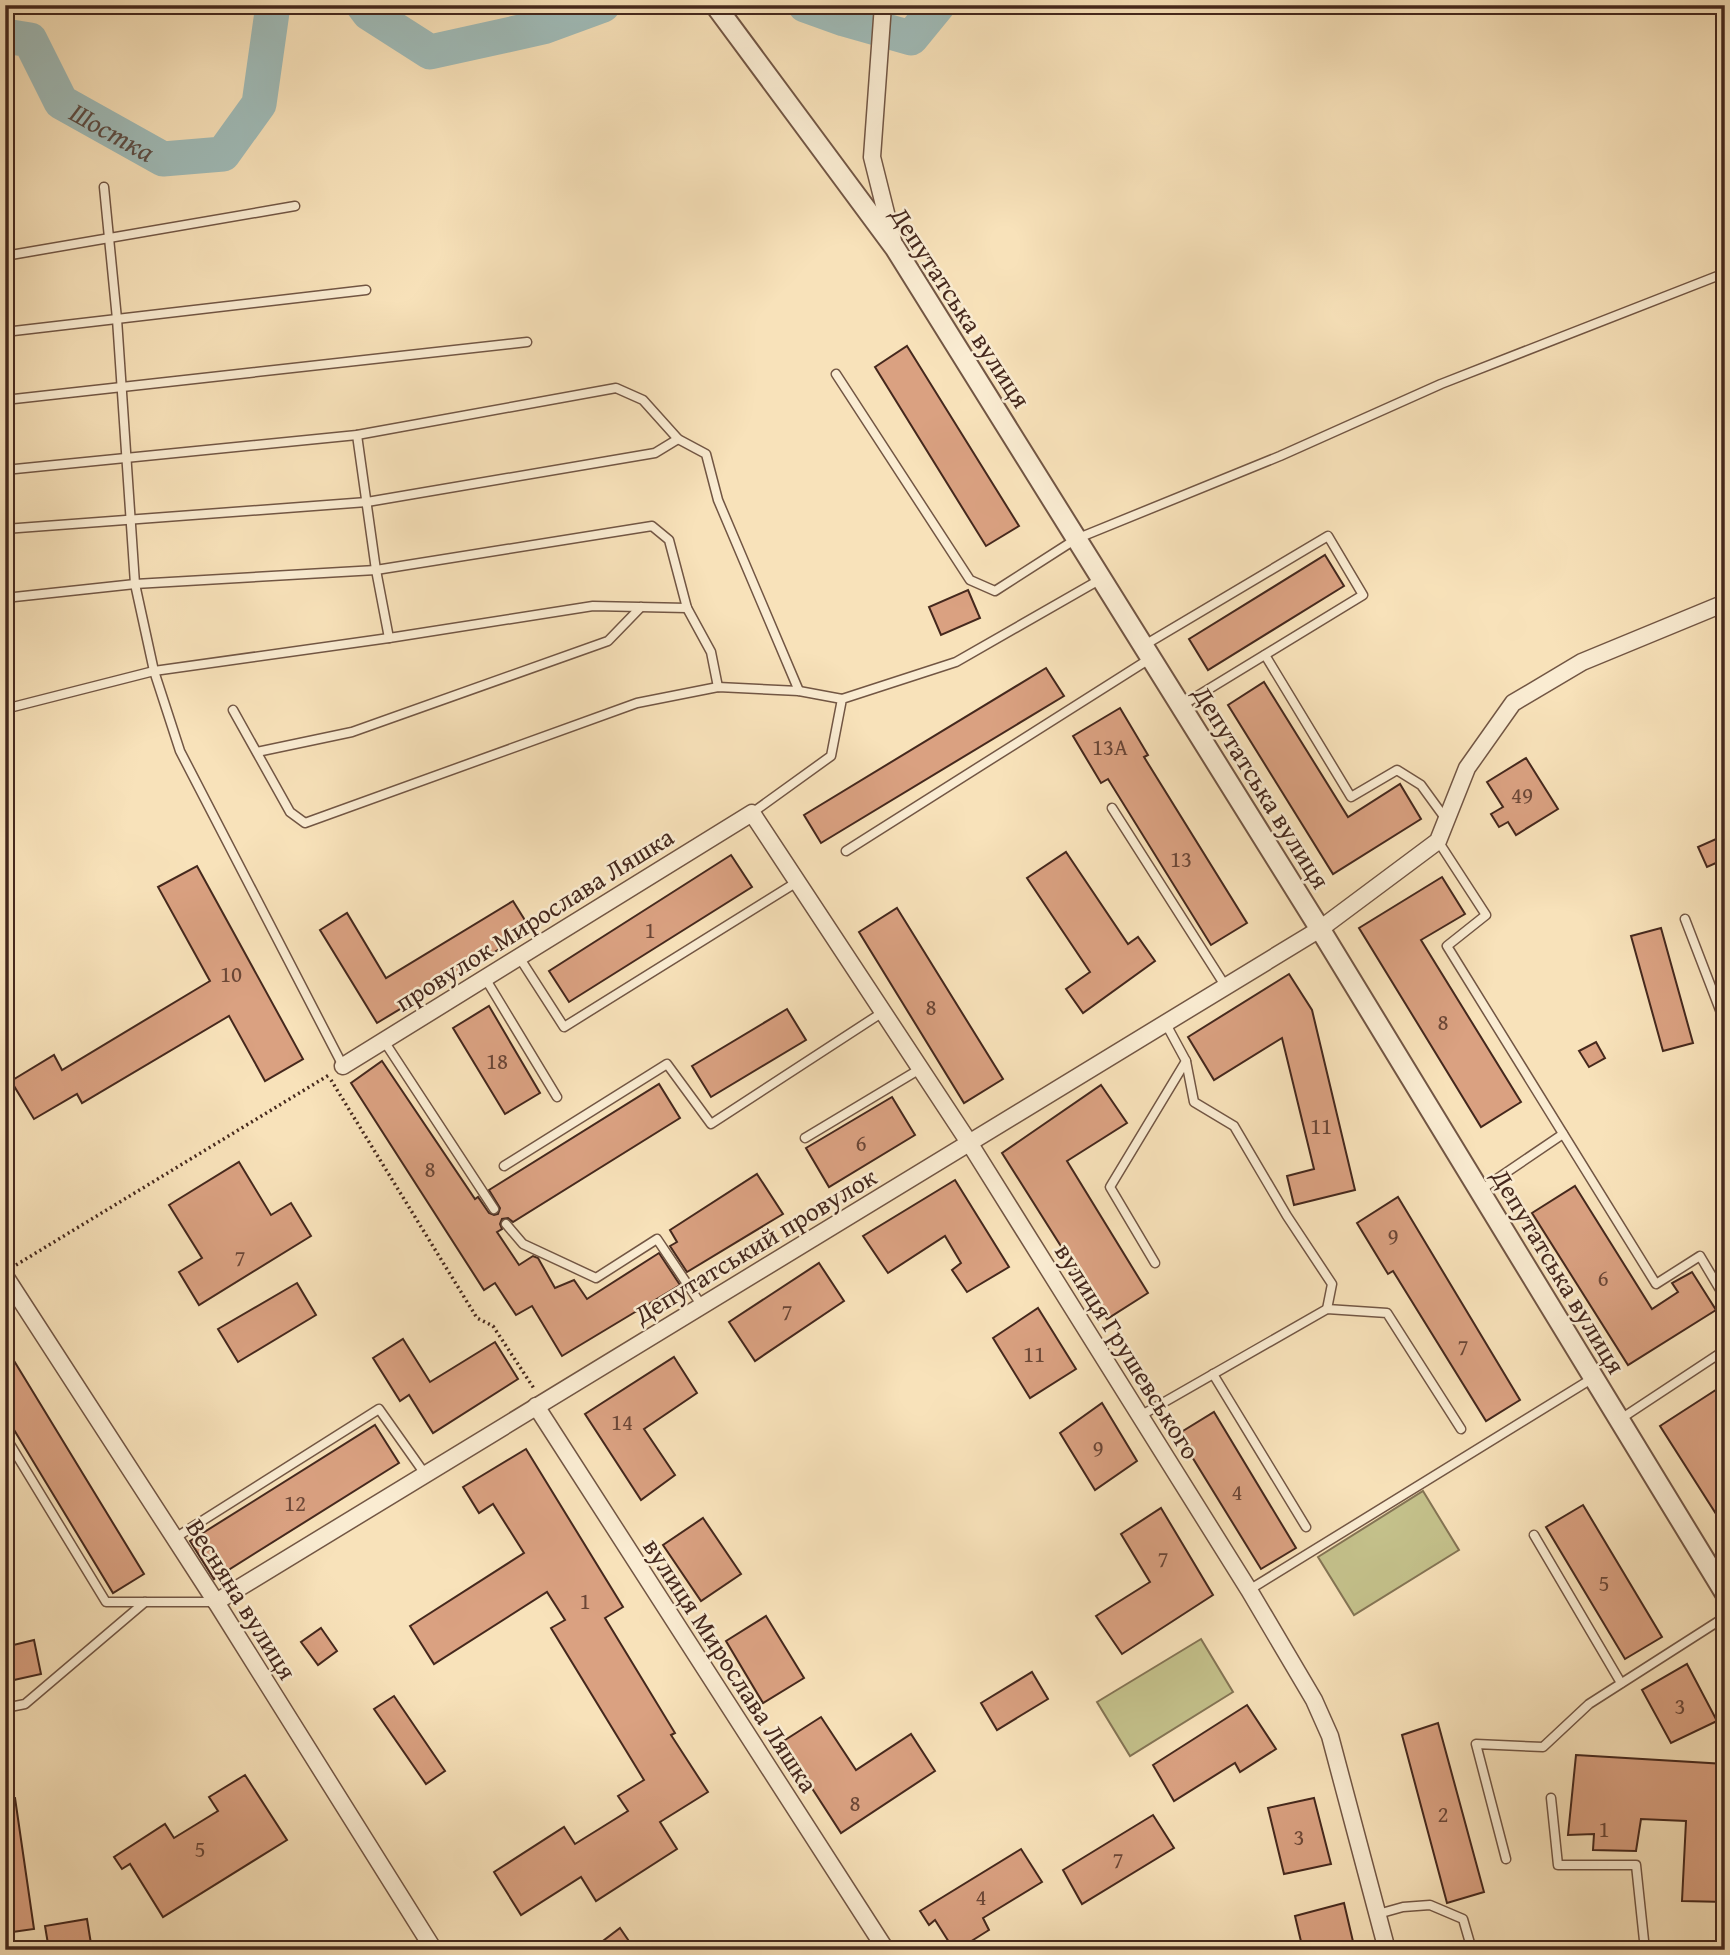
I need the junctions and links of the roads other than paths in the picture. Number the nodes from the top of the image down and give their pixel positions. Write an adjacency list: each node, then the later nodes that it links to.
1 (715, 5): 6 (street, Депутатська вулиця)
2 (883, 5): 6 (street)
3 (104, 187): 5 (lane)
4 (295, 206): 5 (lane)
5 (109, 239): 7 (lane); 10 (lane)
6 (895, 248): 23 (street, Депутатська вулиця)
7 (5, 256)
8 (1725, 273): 23 (lane)
9 (366, 290): 10 (lane)
10 (117, 319): 11 (lane); 14 (lane)
11 (5, 332)
12 (527, 342): 14 (lane)
13 (836, 374): 23 (lane)
14 (122, 387): 15 (lane); 18 (lane)
15 (5, 400)
16 (357, 435): 17 (lane); 18 (lane); 20 (lane)
17 (678, 439): 20 (lane); 36 (lane)
18 (126, 458): 19 (lane); 21 (lane)
19 (5, 470)
20 (367, 502): 21 (lane); 24 (lane)
21 (131, 520): 22 (lane); 26 (lane)
22 (5, 529)
23 (1076, 538): 25 (street, Депутатська вулиця)
24 (376, 570): 26 (lane); 30 (lane); 31 (lane)
25 (1101, 579): 32 (street, Депутатська вулиця); 37 (lane)
26 (135, 584): 27 (lane); 34 (lane)
27 (5, 598)
28 (1725, 603): 44 (street)
29 (641, 607): 30 (lane); 31 (lane); 41 (lane)
30 (687, 608): 35 (lane)
31 (389, 638): 34 (lane)
32 (1147, 652): 33 (lane); 38 (street, Депутатська вулиця); 46 (lane)
33 (1265, 655): 38 (lane); 44 (lane)
34 (154, 671): 39 (lane); 58 (lane)
35 (718, 687): 36 (lane); 41 (lane)
36 (799, 691): 37 (lane)
37 (842, 699): 43 (lane)
38 (1181, 706): 49 (street, Депутатська вулиця)
39 (5, 709)
40 (233, 710): 41 (lane)
41 (257, 752)
42 (1112, 808): 52 (lane)
43 (752, 813): 47 (street, вулиця Грушевського); 50 (street, провулок Мирослава Ляшка)
44 (1445, 818): 45 (street)
45 (1438, 841): 49 (street, Депутатський провулок); 61 (lane)
46 (846, 851)
47 (797, 882): 50 (lane); 53 (street, вулиця Грушевського)
48 (1685, 919): 54 (lane)
49 (1320, 929): 52 (street, Депутатський провулок); 65 (street, Депутатська вулиця)
50 (519, 957): 51 (street, провулок Мирослава Ляшка)
51 (485, 978): 56 (street, провулок Мирослава Ляшка); 60 (lane)
52 (1226, 987): 55 (street, Депутатський провулок)
53 (883, 1012): 59 (street, вулиця Грушевського); 64 (lane)
54 (1725, 1023)
55 (1166, 1024): 57 (lane); 63 (street, Депутатський провулок)
56 (384, 1041): 58 (street, провулок Мирослава Ляшка); 66 (lane)
57 (1186, 1061): 68 (lane); 72 (lane)
58 (343, 1066)
59 (920, 1069): 62 (lane); 63 (street, вулиця Грушевського)
60 (556, 1097)
61 (1563, 1134): 65 (lane); 70 (lane)
62 (805, 1138)
63 (970, 1144): 71 (street, Депутатський провулок); 77 (street, вулиця Грушевського)
64 (503, 1166)
65 (1479, 1191): 75 (street, Депутатська вулиця)
66 (494, 1209)
67 (506, 1224): 71 (lane)
68 (1155, 1263)
69 (5, 1274): 84 (street, Весняна вулиця)
70 (1725, 1298)
71 (702, 1306): 76 (street, Депутатський провулок)
72 (1327, 1310): 74 (lane); 79 (lane)
73 (1725, 1350): 78 (lane)
74 (1213, 1374): 77 (lane); 82 (lane)
75 (1593, 1378): 78 (street, Депутатська вулиця); 85 (lane)
76 (539, 1404): 81 (street, Депутатський провулок); 96 (street, вулиця Мирослава Ляшка)
77 (1140, 1416): 85 (street, вулиця Грушевського)
78 (1619, 1420): 86 (street, Депутатська вулиця)
79 (1461, 1429)
80 (5, 1436): 87 (lane)
81 (425, 1474): 84 (lane); 88 (street, Депутатський провулок)
82 (1306, 1527)
83 (1534, 1535): 90 (lane)
84 (175, 1538): 88 (street, Весняна вулиця)
85 (1249, 1590): 94 (street, вулиця Грушевського)
86 (1725, 1593)
87 (145, 1602): 88 (lane); 91 (lane)
88 (216, 1602): 95 (street, Весняна вулиця)
89 (1725, 1617): 90 (lane)
90 (1621, 1683): 93 (lane)
91 (5, 1707)
92 (1551, 1798): 99 (lane)
93 (1506, 1859)
94 (1378, 1914): 97 (street, вулиця Грушевського); 98 (lane)
95 (434, 1950)
96 (886, 1950)
97 (1387, 1950)
98 (1472, 1950)
99 (1645, 1950)

